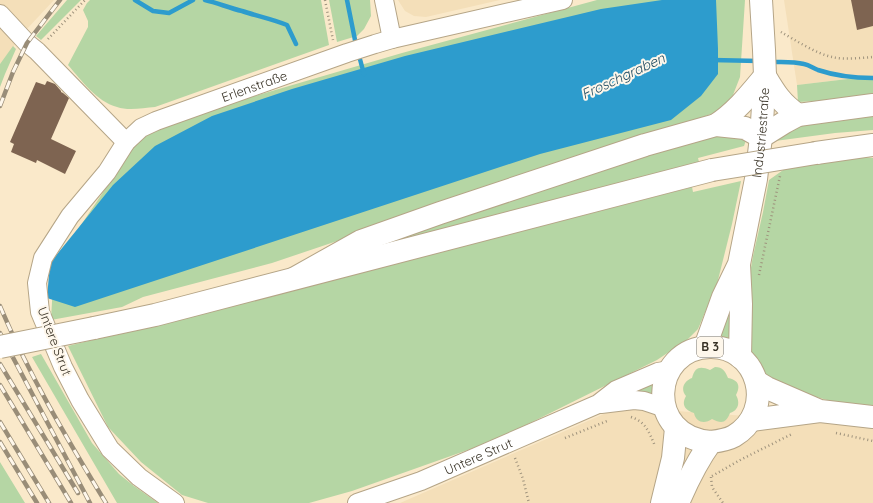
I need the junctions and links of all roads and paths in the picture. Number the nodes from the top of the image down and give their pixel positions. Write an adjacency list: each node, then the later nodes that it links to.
1 (85, 0): 9 (path)
2 (325, 0): 10 (path)
3 (384, 0): 8 (street)
4 (563, 0): 8 (street, Erlenstraße)
5 (761, 0): 7 (main road, Industriestraße / B 3)
6 (0, 14): 9 (street)
7 (764, 40): 11 (path); 12 (main road, Industriestraße / B 3)
8 (384, 41): 10 (street, Erlenstraße)
9 (37, 52): 17 (street)
10 (341, 55): 17 (street, Erlenstraße)
11 (873, 57)
12 (765, 76): 14 (main road); 15 (main road); 16 (main road, Industriestraße / B 3)
13 (873, 105): 14 (main road)
14 (798, 114): 16 (main road)
15 (716, 125): 16 (main road); 21 (main road)
16 (761, 137): 20 (main road, Industriestraße / B 3)
17 (126, 142): 44 (street, Untere Strut)
18 (873, 145): 21 (main road, bridge)
19 (781, 173): 22 (path)
20 (739, 264): 23 (main road, B 3); 25 (main road, B 3)
21 (295, 278): 24 (main road, bridge)
22 (759, 279)
23 (705, 347): 25 (main road, B 3); 26 (main road, B 3)
24 (0, 348)
25 (740, 357): 27 (main road, B 3)
26 (670, 370): 28 (street, Untere Strut); 29 (main road, B 3)
27 (757, 382): 30 (main road); 34 (main road, B 3)
28 (598, 404): 29 (street, Untere Strut); 45 (street, Untere Strut)
29 (665, 408): 35 (main road, B 3)
30 (820, 411): 32 (main road); 34 (main road)
31 (630, 417): 42 (path)
32 (873, 417)
33 (609, 420): 38 (path)
34 (751, 420): 40 (main road, B 3)
35 (676, 428): 40 (main road, B 3); 42 (main road)
36 (794, 433): 43 (path)
37 (836, 433): 39 (path)
38 (559, 441)
39 (873, 441)
40 (711, 442): 43 (main road)
41 (515, 458): 46 (path)
42 (673, 458): 47 (main road)
43 (703, 472): 48 (main road); 49 (path)
44 (175, 503)
45 (357, 503)
46 (529, 503)
47 (662, 503)
48 (678, 503)
49 (723, 503)

